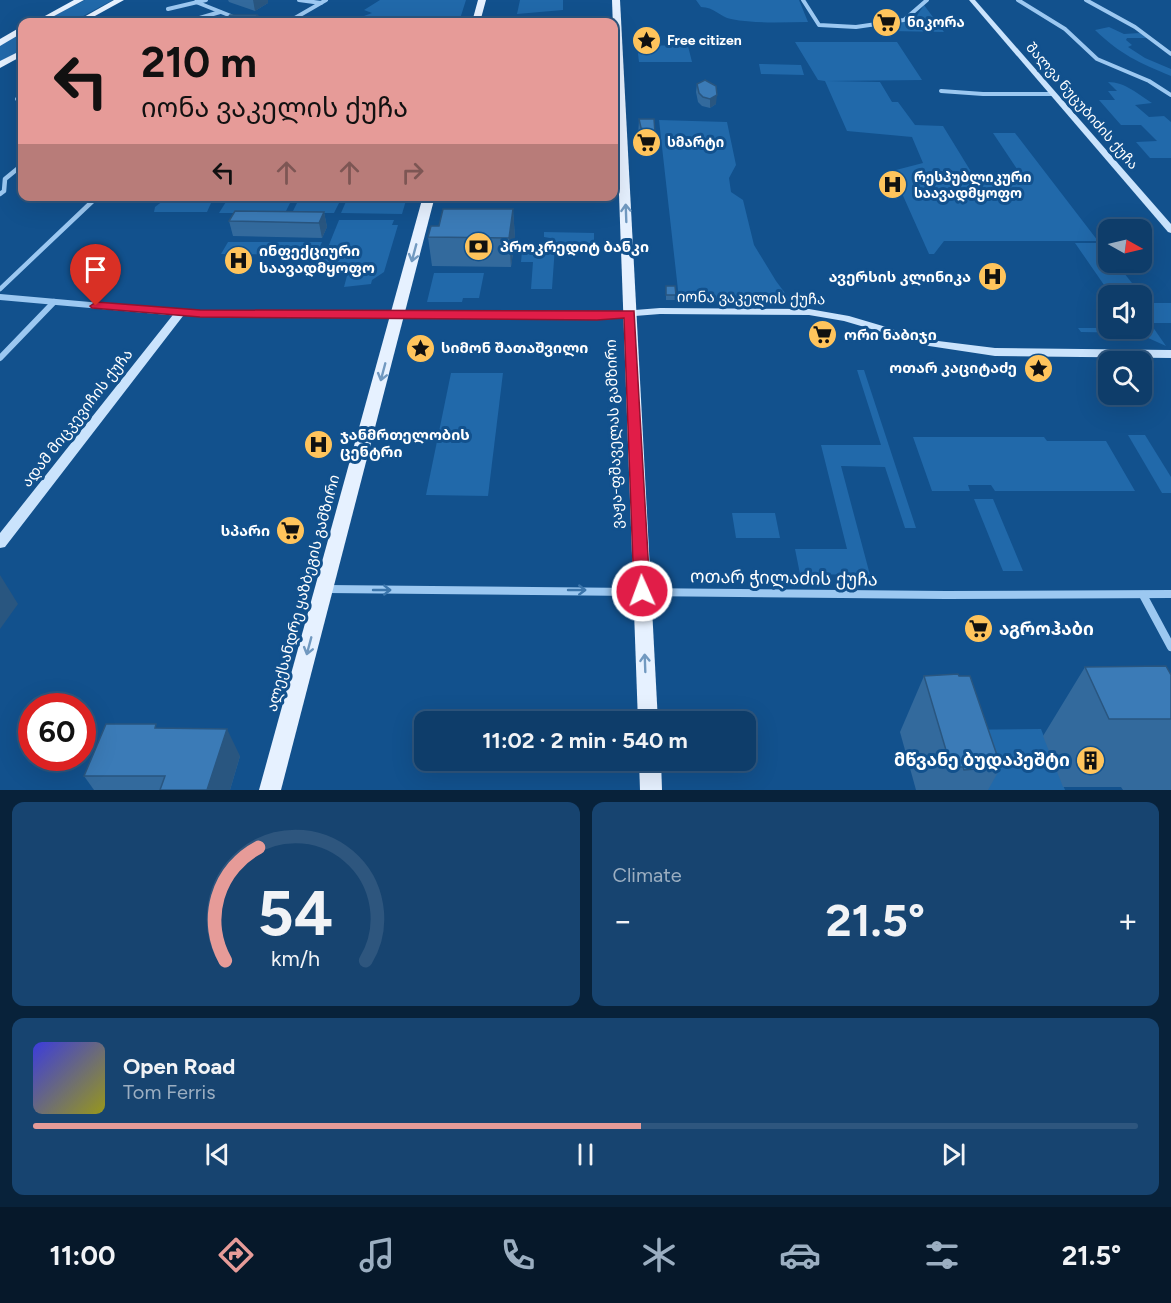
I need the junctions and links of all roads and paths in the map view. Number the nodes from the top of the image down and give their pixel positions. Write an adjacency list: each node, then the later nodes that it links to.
1 (80, 0): 17 (main road)
2 (120, 0): 18 (main road)
3 (206, 0): 13 (street)
4 (299, 0): 14 (street)
5 (326, 0): 14 (street)
6 (482, 0): 22 (main road)
7 (616, 0): 23 (main road, ვაჟა-ფშაველას გამზირი)
8 (803, 0): 9 (street)
9 (927, 0)
10 (972, 0): 30 (main road, შალვა ნუცუბიძის ქუჩა)
11 (1018, 0): 31 (street)
12 (1086, 0): 26 (street)
13 (196, 2): 15 (street); 16 (street)
14 (321, 3): 21 (street)
15 (168, 9)
16 (221, 12): 19 (street); 20 (street)
17 (46, 18)
18 (86, 18)
19 (200, 18)
20 (236, 18)
21 (295, 18)
22 (477, 18)
23 (616, 18)
24 (18, 32): 25 (main road)
25 (0, 43)
26 (1171, 54)
27 (18, 55): 28 (main road)
28 (0, 65)
29 (941, 91): 30 (street)
30 (1053, 94): 37 (main road, შალვა ნუცუბიძის ქუჩა)
31 (1171, 95)
32 (618, 111): 42 (main road, ვაჟა-ფშაველას გამზირი, one-way to 32)
33 (18, 168): 34 (street)
34 (0, 194)
35 (93, 201): 38 (street)
36 (428, 201): 43 (main road, ალექსანდრე ყაზბეგის გამზირი, one-way to 43)
37 (1171, 230)
38 (0, 289)
39 (0, 297): 40 (street)
40 (54, 302): 41 (street); 45 (street)
41 (180, 313): 43 (main road, იონა ვაკელის ქუჩა); 46 (main road, ადამ მიცკევიჩის ქუჩა)
42 (630, 314): 43 (main road, იონა ვაკელის ქუჩა); 44 (main road, იონა ვაკელის ქუჩა); 48 (main road, ვაჟა-ფშაველას გამზირი)
43 (397, 315): 47 (main road, ალექსანდრე ყაზბეგის გამზირი, one-way to 47)
44 (1171, 354)
45 (0, 358)
46 (0, 543)
47 (324, 590): 48 (street, ოთარ ჭილაძის ქუჩა, one-way to 48); 54 (main road, ალექსანდრე ყაზბეგის გამზირი, one-way to 54)
48 (642, 591): 50 (street, ოთარ ჭილაძის ქუჩა); 52 (main road, ვაჟა-ფშაველას გამზირი, one-way to 48)
49 (1171, 594): 50 (street, ოთარ ჭილაძის ქუჩა)
50 (1143, 595): 51 (street)
51 (1171, 647)
52 (647, 711)
53 (650, 771): 55 (main road)
54 (270, 790)
55 (651, 790)

